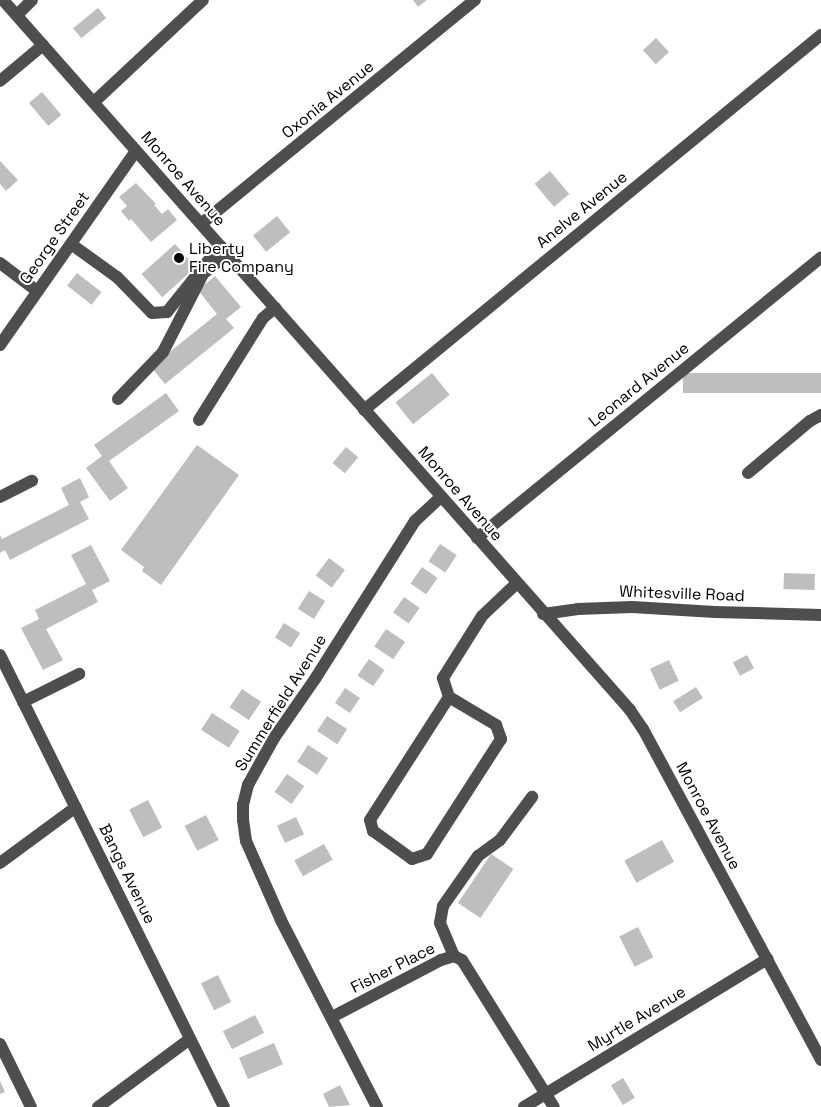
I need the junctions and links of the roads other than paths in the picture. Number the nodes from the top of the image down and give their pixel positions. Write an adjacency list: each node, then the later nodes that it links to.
1 (4, 0): 5 (street, Monroe Avenue)
2 (32, 0): 5 (street)
3 (204, 0): 9 (street)
4 (475, 0): 11 (street, Oxonia Avenue)
5 (17, 15): 7 (street, Monroe Avenue)
6 (821, 35): 20 (street, Anelve Avenue)
7 (43, 45): 8 (street); 9 (street, Monroe Avenue)
8 (0, 81)
9 (94, 102): 10 (street, Monroe Avenue)
10 (136, 151): 11 (street, Monroe Avenue); 12 (street, George Street)
11 (201, 224): 13 (street, Monroe Avenue)
12 (71, 244): 13 (street); 16 (street, George Street)
13 (223, 250): 17 (street, Monroe Avenue); 19 (street)
14 (821, 257): 27 (street, Leonard Avenue)
15 (0, 263): 16 (street)
16 (37, 291): 18 (street, George Street)
17 (275, 308): 20 (street, Monroe Avenue); 22 (street)
18 (0, 345)
19 (118, 399)
20 (364, 410): 26 (street, Monroe Avenue)
21 (821, 415): 23 (street)
22 (199, 420)
23 (748, 473)
24 (32, 481): 25 (street)
25 (0, 497)
26 (441, 497): 27 (street, Monroe Avenue); 40 (street, Summerfield Avenue)
27 (477, 538): 28 (street, Monroe Avenue)
28 (516, 584): 29 (street, Monroe Avenue); 33 (street)
29 (543, 614): 30 (street, Whitesville Road); 39 (street, Monroe Avenue)
30 (821, 615)
31 (0, 655): 34 (street, Bangs Avenue)
32 (79, 674): 34 (street)
33 (450, 697): 33 (street)
34 (23, 702): 36 (street, Bangs Avenue)
35 (532, 797): 38 (street)
36 (76, 807): 37 (street); 41 (street, Bangs Avenue)
37 (0, 863)
38 (454, 956): 40 (street, Fisher Place); 44 (street, Fisher Place)
39 (767, 959): 43 (street, Monroe Avenue); 44 (street, Myrtle Avenue)
40 (332, 1017): 48 (street, Summerfield Avenue)
41 (190, 1039): 46 (street); 47 (street, Bangs Avenue)
42 (0, 1044): 45 (street)
43 (821, 1060)
44 (546, 1094): 49 (street, Myrtle Avenue); 50 (street, Fisher Place)
45 (31, 1107)
46 (98, 1107)
47 (224, 1107)
48 (377, 1107)
49 (524, 1107)
50 (554, 1107)

